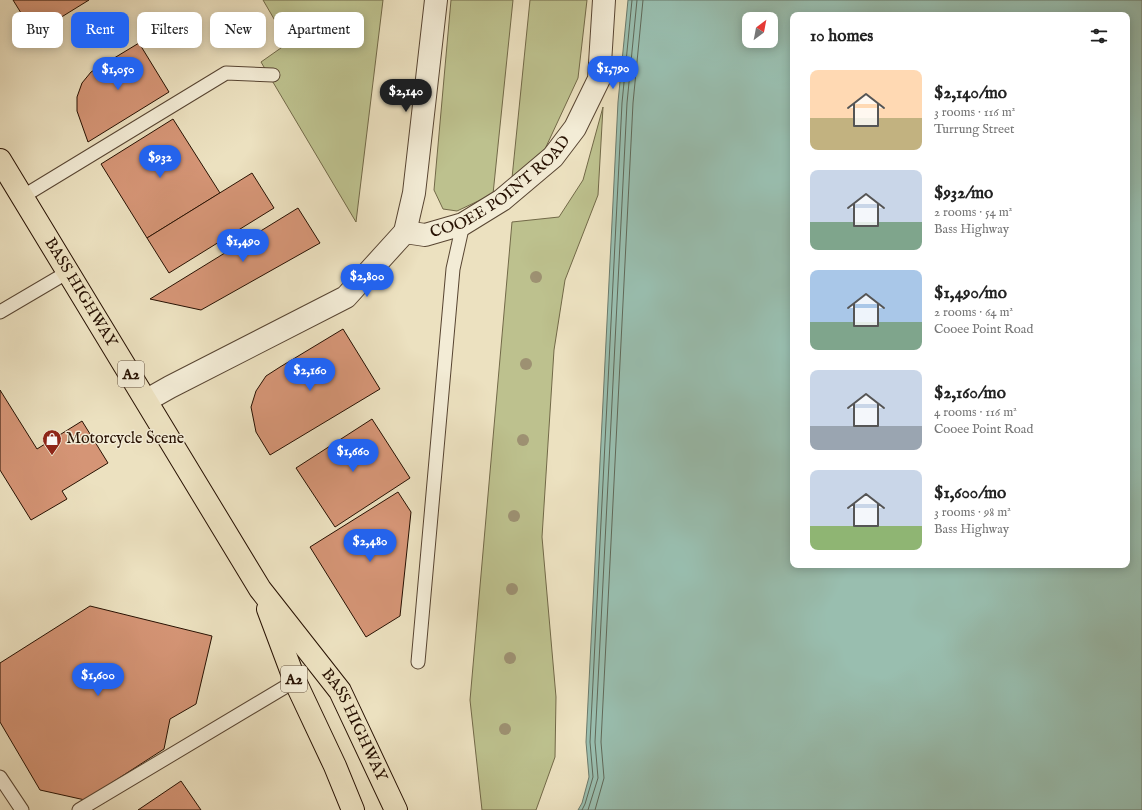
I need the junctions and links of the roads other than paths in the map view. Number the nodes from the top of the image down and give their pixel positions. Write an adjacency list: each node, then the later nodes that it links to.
1 (436, 0): 7 (street)
2 (604, 0): 6 (street, COOEE POINT ROAD)
3 (273, 75): 5 (lane)
4 (0, 160): 5 (highway, BASS HIGHWAY / A2)
5 (22, 197): 8 (highway, BASS HIGHWAY / A2)
6 (463, 224): 7 (street, COOEE POINT ROAD); 12 (lane)
7 (405, 232): 10 (street, COOEE POINT ROAD)
8 (68, 272): 9 (lane); 10 (highway, BASS HIGHWAY / A2)
9 (0, 312)
10 (147, 400): 11 (highway, BASS HIGHWAY / A2)
11 (260, 589): 13 (highway, BASS HIGHWAY / A2); 18 (highway, BASS HIGHWAY / A2)
12 (418, 662)
13 (295, 681): 16 (lane); 17 (highway, BASS HIGHWAY / A2)
14 (0, 777): 15 (lane)
15 (22, 810)
16 (79, 810)
17 (353, 810)
18 (396, 810)

